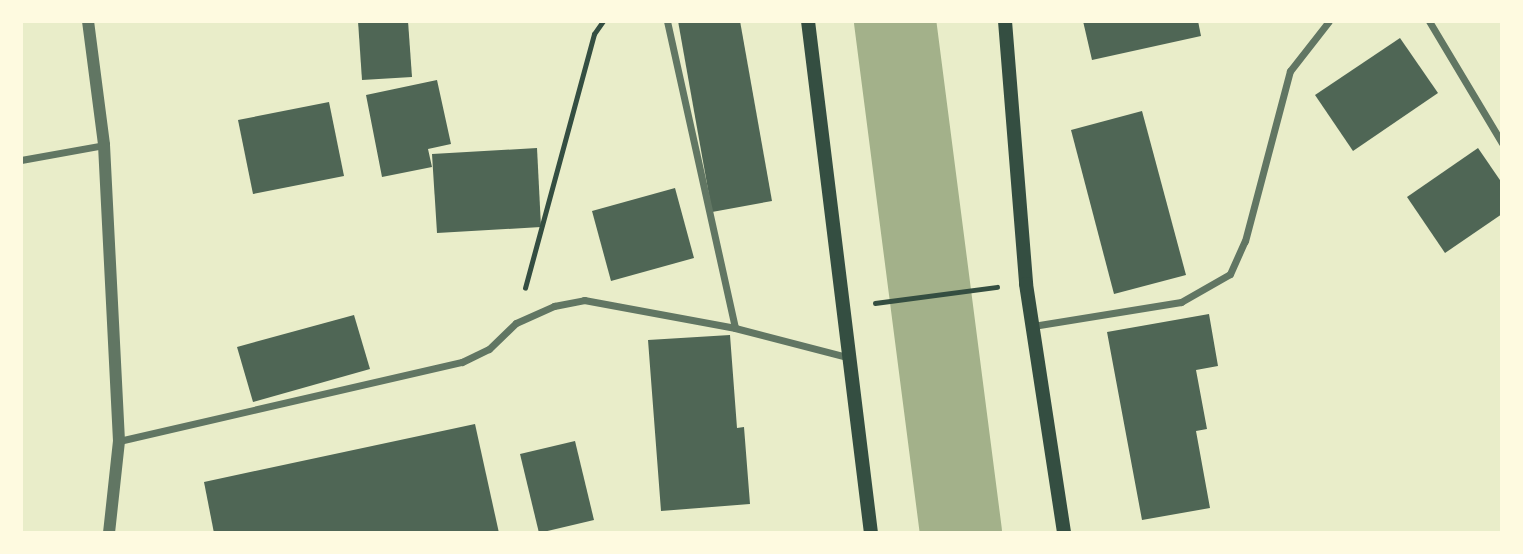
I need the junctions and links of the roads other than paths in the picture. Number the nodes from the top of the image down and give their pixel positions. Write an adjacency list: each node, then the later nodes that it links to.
1 (88, 21): 8 (street)
2 (667, 21): 11 (street)
3 (808, 21): 12 (main road)
4 (1005, 21): 10 (main road)
5 (1329, 21): 10 (street)
6 (1429, 21): 7 (street)
7 (1502, 143)
8 (104, 145): 9 (street); 13 (street)
9 (21, 160)
10 (1033, 326): 16 (main road)
11 (735, 328): 12 (street); 13 (street)
12 (851, 358): 15 (main road)
13 (119, 441): 14 (street)
14 (109, 533)
15 (871, 533)
16 (1064, 533)

